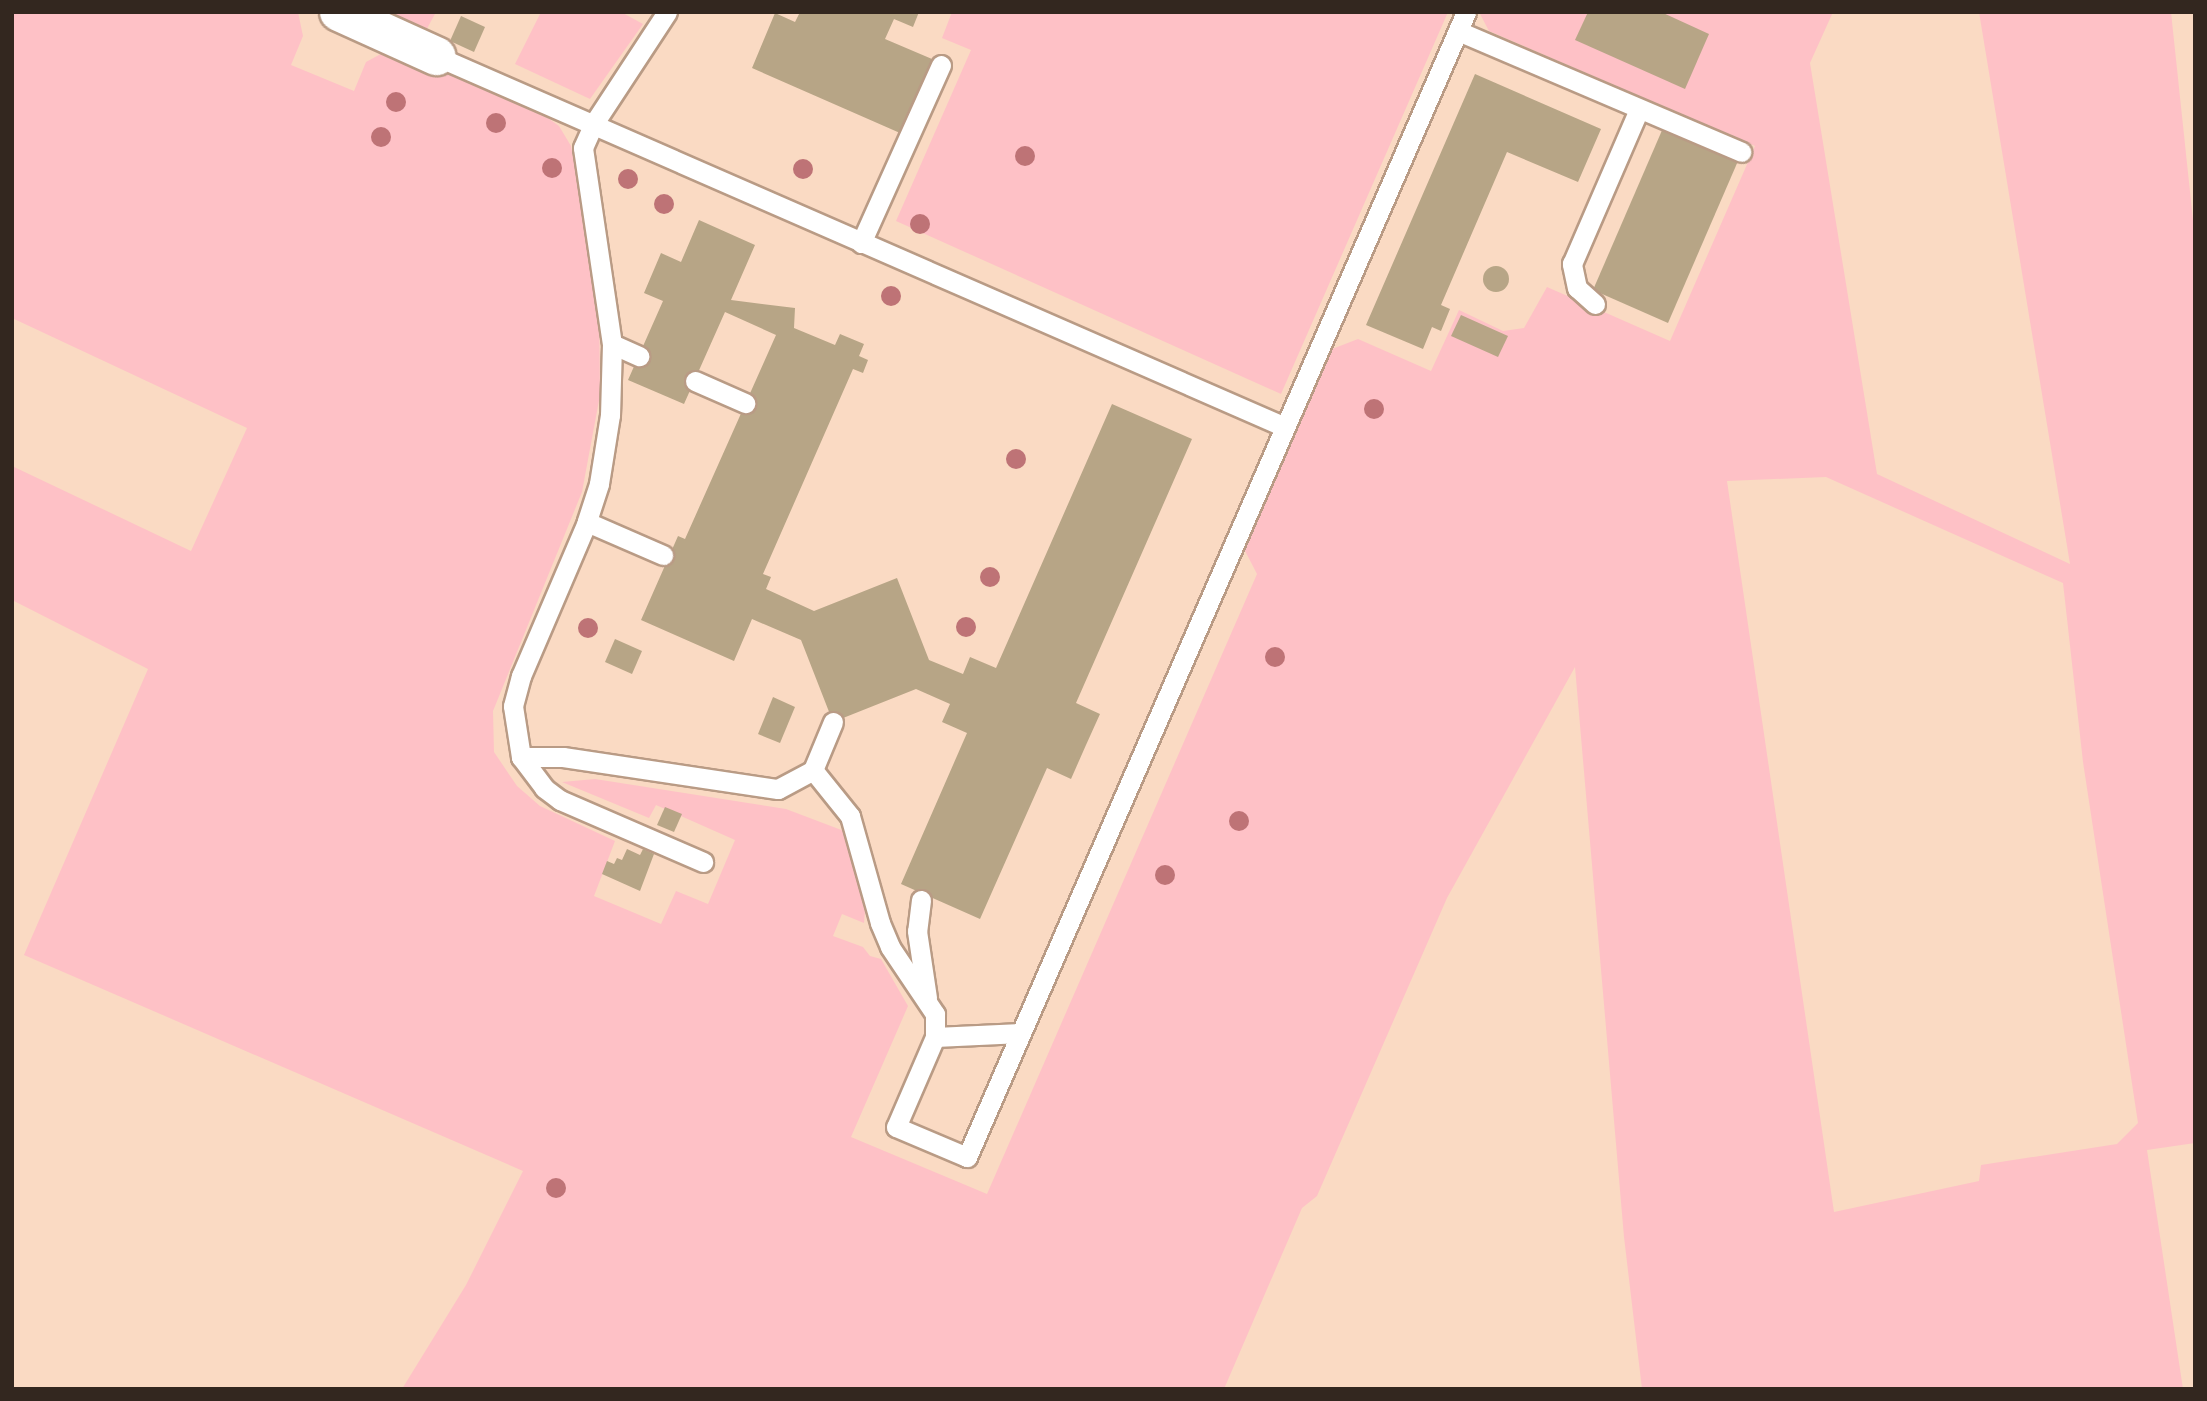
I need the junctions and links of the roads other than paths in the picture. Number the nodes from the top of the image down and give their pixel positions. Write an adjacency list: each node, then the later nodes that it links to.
1 (339, 12): 5 (street)
2 (667, 12): 8 (lane)
3 (1466, 12): 4 (lane)
4 (1458, 31): 7 (lane); 16 (lane)
5 (436, 55): 8 (lane)
6 (941, 65): 10 (lane)
7 (1639, 109): 9 (lane); 11 (lane)
8 (594, 123): 10 (lane); 12 (lane)
9 (1741, 152)
10 (861, 243): 16 (lane)
11 (1595, 304)
12 (612, 344): 13 (lane); 17 (lane)
13 (639, 356)
14 (695, 381): 15 (lane)
15 (745, 403)
16 (1283, 426): 25 (lane)
17 (587, 522): 18 (lane); 20 (lane)
18 (663, 555)
19 (833, 722): 21 (lane)
20 (521, 757): 21 (lane); 22 (lane)
21 (813, 771): 24 (lane)
22 (703, 862)
23 (921, 901): 24 (lane)
24 (927, 999): 26 (lane)
25 (1021, 1033): 26 (lane); 26 (lane)
26 (935, 1037)

